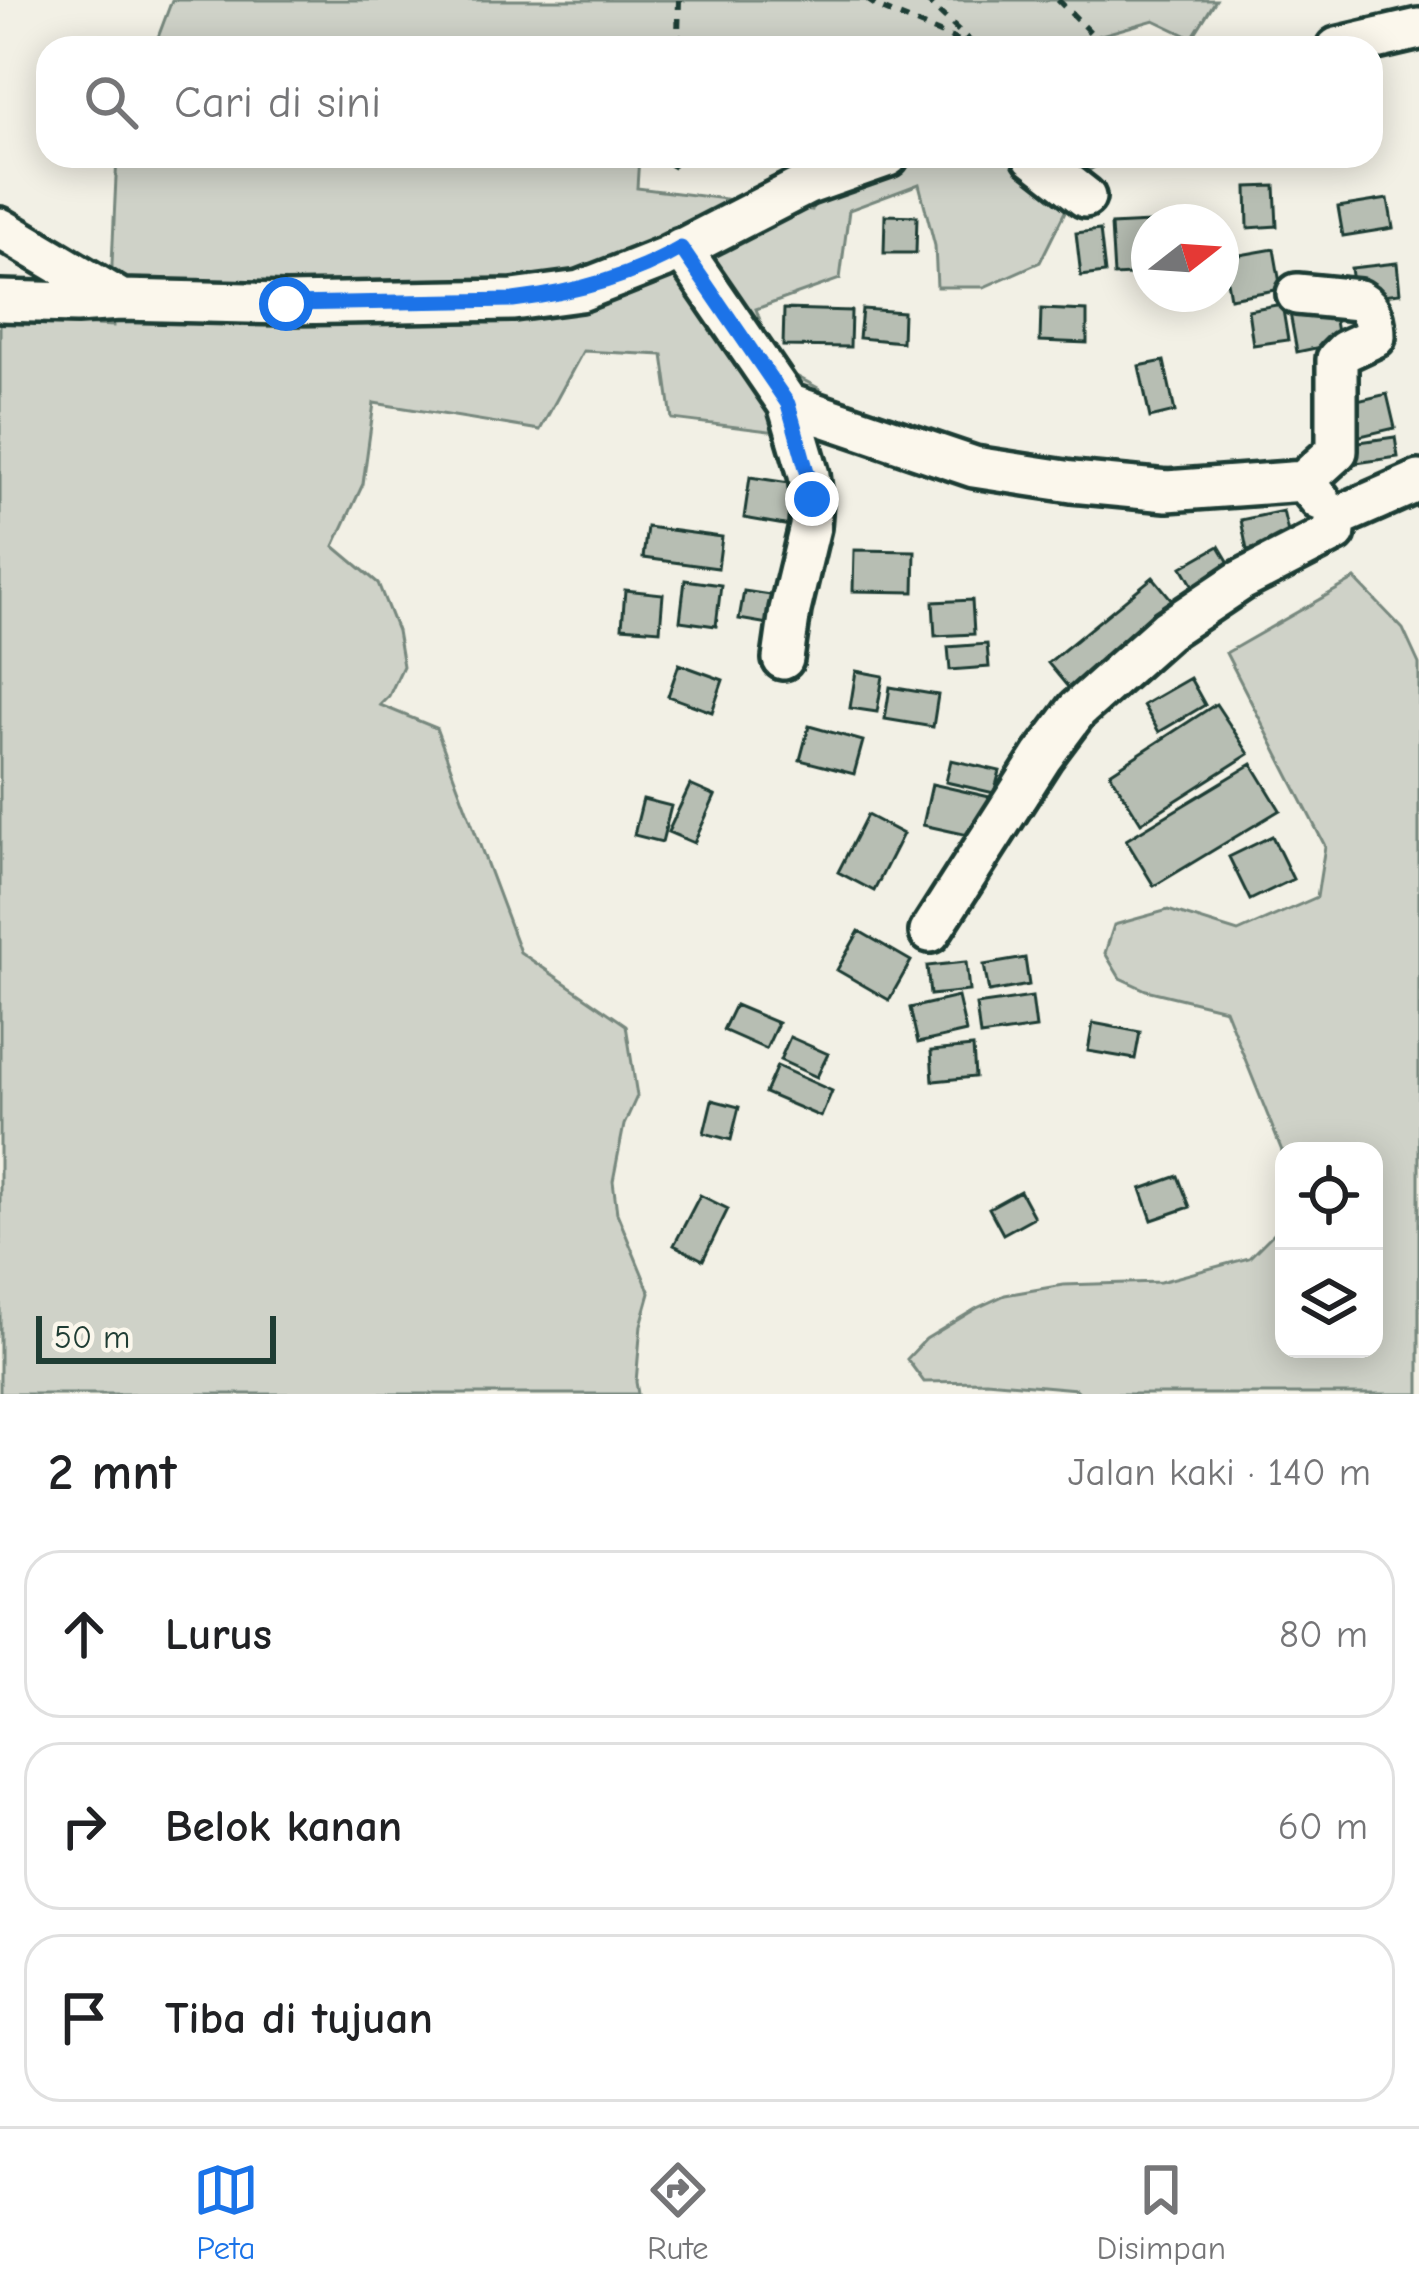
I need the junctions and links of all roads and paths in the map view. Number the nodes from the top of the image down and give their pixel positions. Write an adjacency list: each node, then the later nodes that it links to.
1 (679, 0): 6 (path)
2 (868, 0): 7 (path)
3 (926, 0): 8 (path)
4 (1058, 0): 9 (path)
5 (1419, 29): 10 (street)
6 (679, 36)
7 (947, 36)
8 (964, 36)
9 (1095, 36)
10 (1383, 37)
11 (854, 168): 15 (street)
12 (1049, 168): 13 (street)
13 (1085, 197)
14 (0, 228): 17 (street)
15 (681, 248): 17 (street); 19 (street)
16 (1297, 294): 20 (street)
17 (121, 300): 18 (street)
18 (0, 301)
19 (788, 404): 20 (street); 23 (street)
20 (1304, 481): 22 (street)
21 (1419, 481): 22 (street)
22 (1335, 518): 24 (street)
23 (783, 659)
24 (930, 932)

